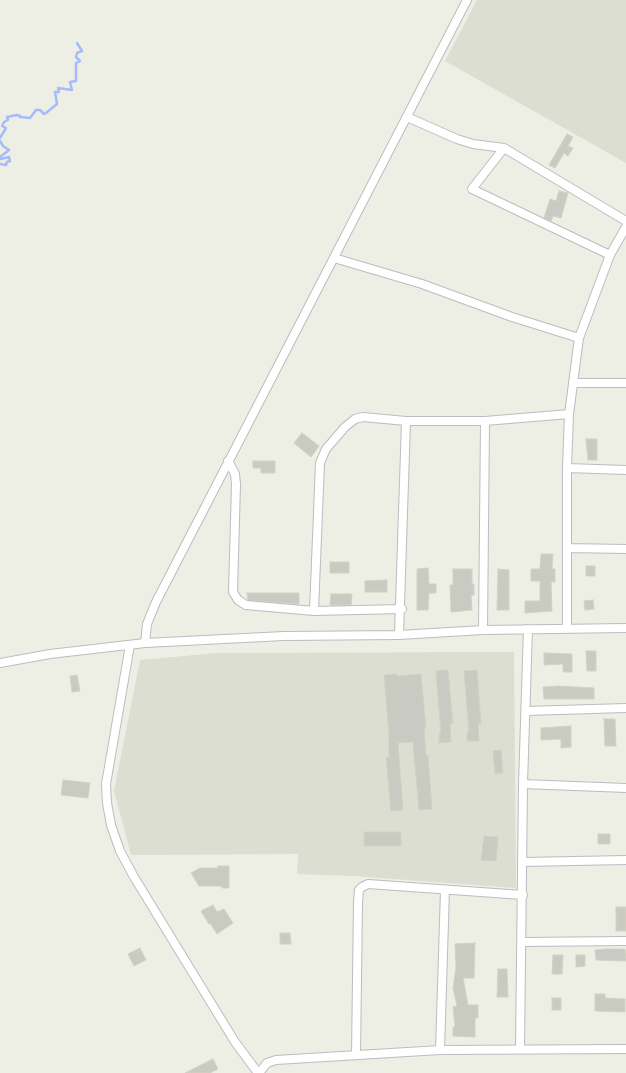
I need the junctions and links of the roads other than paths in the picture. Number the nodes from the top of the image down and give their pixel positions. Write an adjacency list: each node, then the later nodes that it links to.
1 (468, 0): 2 (street)
2 (407, 117): 3 (street); 7 (street)
3 (504, 148): 4 (street); 6 (street)
4 (626, 221)
5 (626, 227): 6 (street)
6 (610, 255): 8 (street)
7 (334, 258): 8 (street); 14 (street)
8 (579, 338): 9 (street)
9 (573, 383): 10 (street); 11 (street)
10 (626, 383)
11 (569, 414): 13 (street); 15 (street)
12 (406, 420): 13 (street); 19 (street); 20 (street)
13 (485, 421): 24 (street)
14 (228, 461): 20 (street); 26 (street)
15 (567, 468): 16 (street); 17 (street)
16 (626, 470)
17 (567, 548): 18 (street); 21 (street)
18 (626, 549)
19 (402, 610): 20 (street); 25 (street)
20 (314, 611)
21 (567, 627): 22 (street); 23 (street)
22 (626, 628)
23 (528, 629): 24 (street); 30 (street)
24 (483, 630): 25 (street)
25 (400, 635): 26 (street)
26 (145, 643): 27 (street)
27 (130, 646): 28 (street); 43 (street)
28 (0, 663)
29 (626, 708): 30 (street)
30 (526, 711): 31 (street)
31 (523, 784): 32 (street); 34 (street)
32 (626, 788)
33 (626, 860): 34 (street)
34 (523, 862): 36 (street)
35 (445, 890): 36 (street); 41 (street); 42 (street)
36 (522, 895): 38 (street)
37 (626, 941): 38 (street)
38 (522, 942): 39 (street)
39 (520, 1048): 40 (street); 41 (street)
40 (626, 1049)
41 (440, 1050): 42 (street)
42 (356, 1055): 43 (street)
43 (258, 1073)

